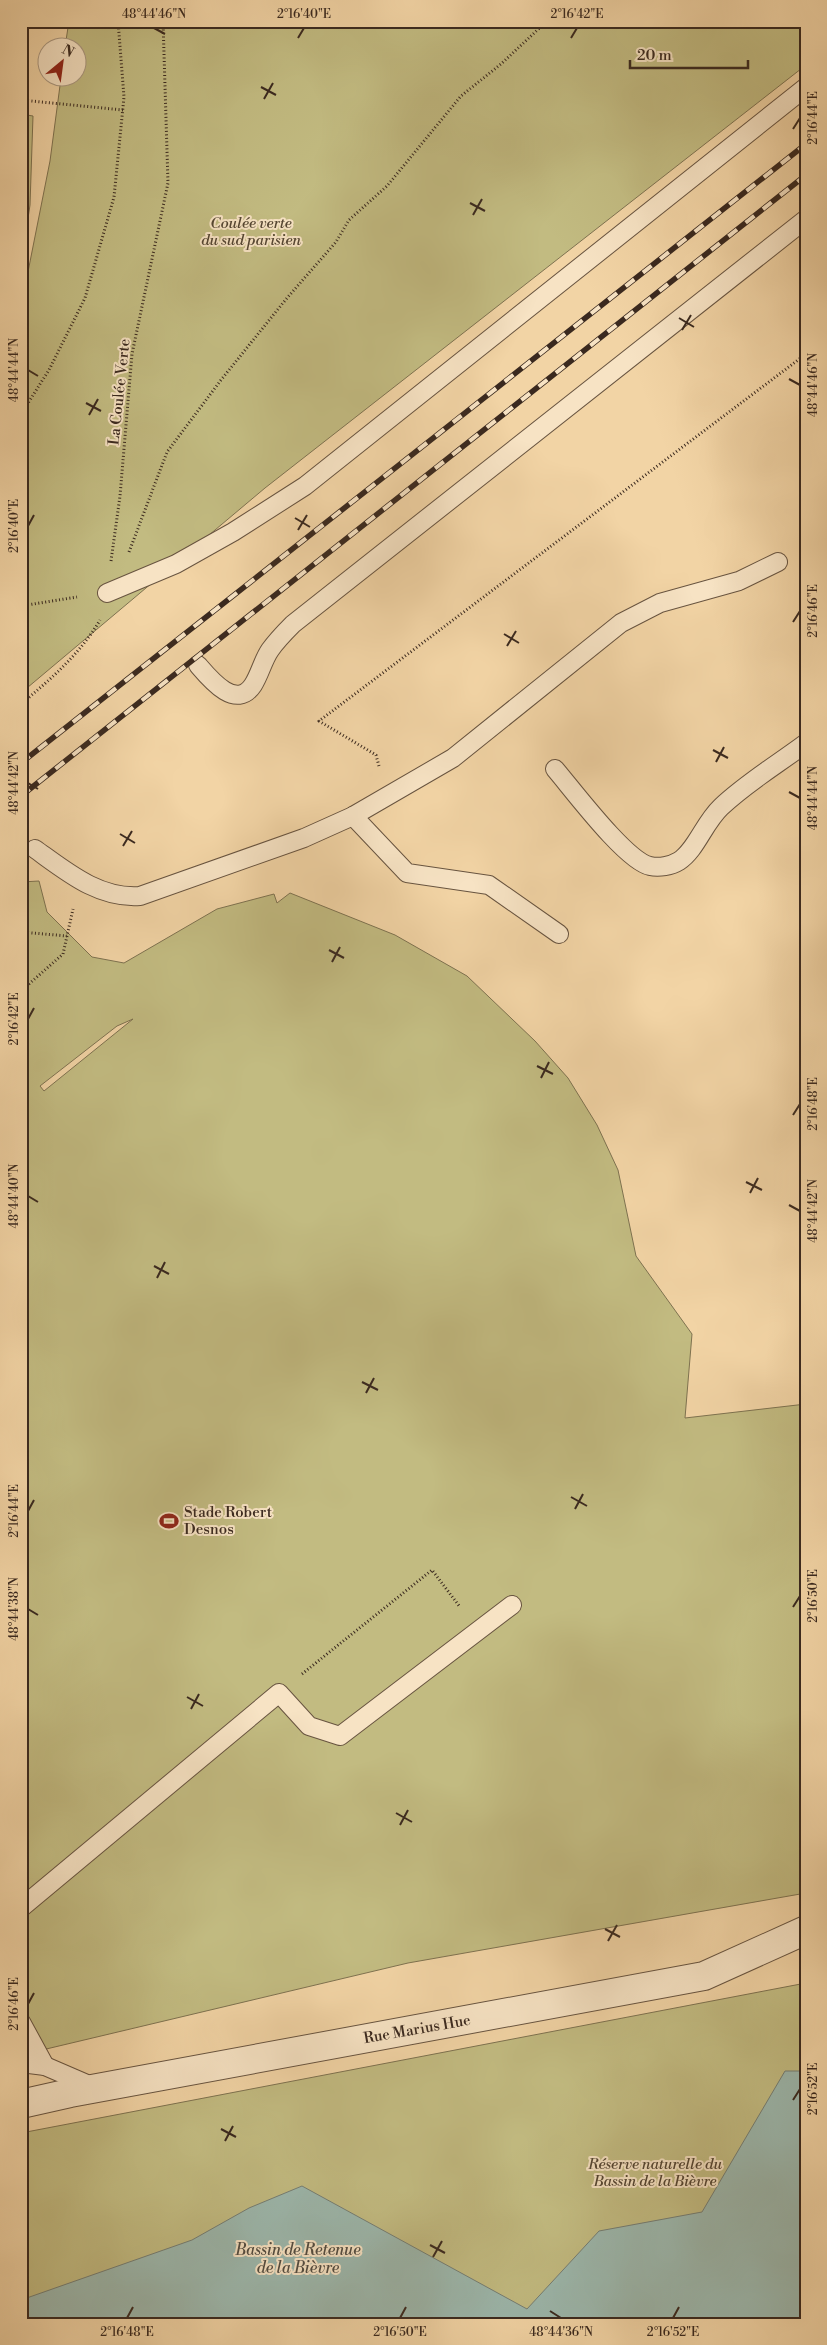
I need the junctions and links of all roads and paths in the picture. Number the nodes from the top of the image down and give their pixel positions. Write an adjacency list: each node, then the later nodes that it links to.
1 (118, 21): 7 (path)
2 (163, 21): 12 (path, La Coulée Verte)
3 (547, 21): 12 (path)
4 (806, 87): 12 (lane)
5 (23, 101): 6 (path); 7 (path)
6 (21, 108)
7 (123, 110): 10 (path)
8 (806, 220): 14 (lane)
9 (806, 354): 18 (path)
10 (21, 414)
11 (778, 562): 18 (lane)
12 (110, 592): 13 (path); 15 (path, La Coulée Verte)
13 (21, 606)
14 (198, 665)
15 (21, 704)
16 (806, 743): 17 (lane)
17 (555, 769)
18 (389, 795): 19 (lane)
19 (353, 816): 21 (lane); 23 (lane)
20 (35, 849): 21 (lane)
21 (79, 881): 24 (path)
22 (21, 932): 24 (path)
23 (560, 934)
24 (67, 936): 25 (path)
25 (21, 991)
26 (512, 1606): 27 (lane)
27 (479, 1631): 28 (lane); 28 (path)
28 (279, 1692): 29 (lane)
29 (21, 1908)
30 (806, 1930): 34 (street, Rue Marius Hue)
31 (22, 2023): 33 (lane)
32 (21, 2063): 33 (lane)
33 (45, 2066): 34 (lane)
34 (96, 2088): 35 (street, Rue Marius Hue)
35 (21, 2104)

